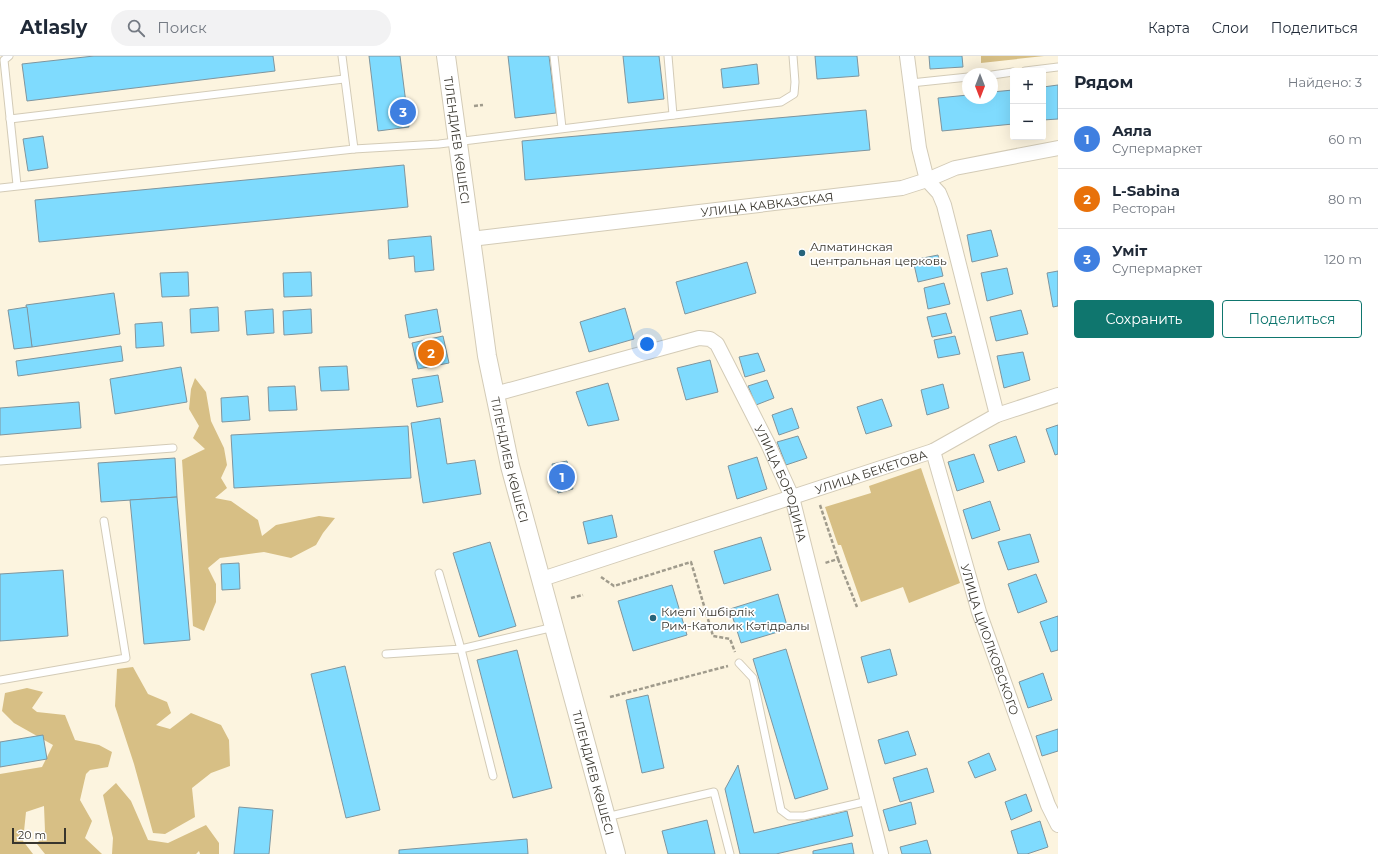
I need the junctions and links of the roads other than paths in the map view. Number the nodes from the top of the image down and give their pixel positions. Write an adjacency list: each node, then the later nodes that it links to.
1 (9, 56): 16 (lane)
2 (342, 56): 13 (lane)
3 (446, 56): 18 (street, ТІЛЕНДИЕВ КӨШЕСІ)
4 (554, 56): 17 (lane)
5 (668, 56): 15 (lane)
6 (793, 56): 15 (lane)
7 (907, 56): 14 (street)
8 (1058, 67): 9 (lane)
9 (1046, 68)
10 (1010, 72): 11 (lane)
11 (998, 74)
12 (962, 78): 14 (lane)
13 (344, 79): 16 (lane); 20 (lane)
14 (911, 83): 21 (street)
15 (673, 115): 17 (lane)
16 (10, 119): 22 (lane)
17 (562, 128): 18 (lane)
18 (459, 142): 20 (lane); 24 (street, ТІЛЕНДИЕВ КӨШЕСІ)
19 (1058, 148): 21 (street, УЛИЦА КАВКАЗСКАЯ)
20 (354, 150): 22 (lane)
21 (927, 180): 24 (street, УЛИЦА КАВКАЗСКАЯ); 27 (street)
22 (17, 185): 23 (lane)
23 (0, 188)
24 (472, 239): 25 (street, ТІЛЕНДИЕВ КӨШЕСІ)
25 (495, 394): 31 (street, УЛИЦА БОРОДИНА); 34 (street, ТІЛЕНДИЕВ КӨШЕСІ)
26 (1058, 396): 27 (street, УЛИЦА БЕКЕТОВА)
27 (997, 415): 29 (street, УЛИЦА БЕКЕТОВА)
28 (173, 448): 30 (lane)
29 (933, 451): 31 (street, УЛИЦА БЕКЕТОВА); 43 (street, УЛИЦА ЦИОЛКОВСКОГО)
30 (0, 461)
31 (792, 497): 34 (street, УЛИЦА БЕКЕТОВА); 41 (street, УЛИЦА БОРОДИНА)
32 (104, 521): 39 (lane)
33 (439, 573): 36 (lane)
34 (542, 579): 35 (street, ТІЛЕНДИЕВ КӨШЕСІ)
35 (554, 627): 36 (lane); 42 (street, ТІЛЕНДИЕВ КӨШЕСІ)
36 (461, 649): 37 (lane); 40 (lane)
37 (386, 654)
38 (739, 663): 41 (lane)
39 (0, 680)
40 (493, 776)
41 (868, 801): 46 (street, УЛИЦА БОРОДИНА)
42 (606, 817): 44 (street, ТІЛЕНДИЕВ КӨШЕСІ); 45 (lane)
43 (1058, 825)
44 (616, 854)
45 (730, 854)
46 (881, 854)

